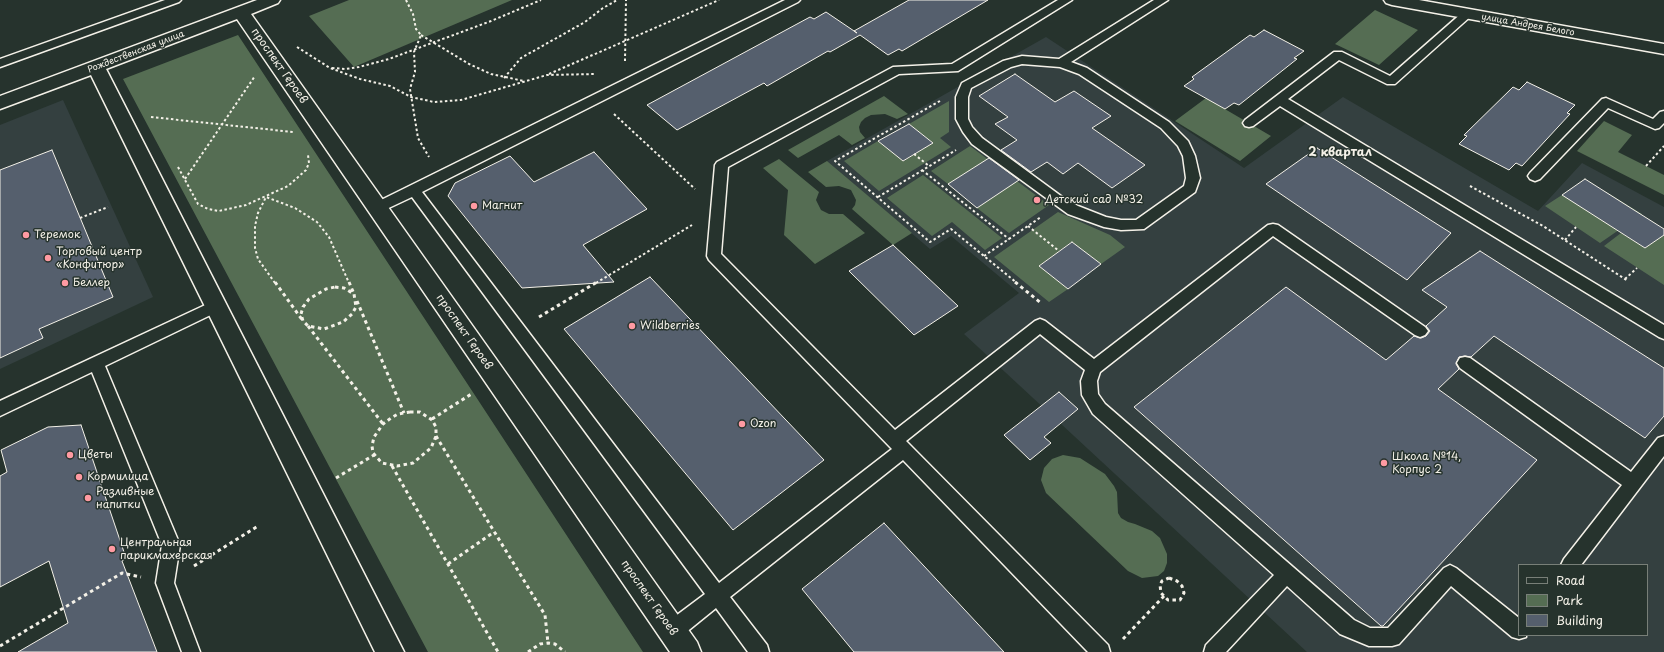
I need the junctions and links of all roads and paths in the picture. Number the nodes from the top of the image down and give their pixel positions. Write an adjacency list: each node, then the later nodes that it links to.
1 (175, 0): 20 (lane)
2 (272, 0): 12 (street, Рождественская улица)
3 (406, 0): 14 (path)
4 (541, 0): 16 (path)
5 (617, 0): 26 (path)
6 (626, 0): 15 (path)
7 (719, 0): 15 (path)
8 (794, 0): 27 (lane)
9 (1066, 0): 56 (lane)
10 (1162, 0): 21 (lane)
11 (1392, 0): 13 (street, улица Андрея Белого)
12 (241, 12): 22 (street, Рождественская улица); 55 (street, проспект Героев)
13 (1467, 14): 19 (street, улица Андрея Белого); 32 (lane)
14 (421, 35): 16 (path); 18 (path)
15 (625, 41): 25 (path); 27 (path)
16 (432, 42): 18 (path); 26 (path)
17 (294, 45): 23 (path)
18 (416, 48): 23 (path); 30 (path)
19 (1664, 49)
20 (0, 63)
21 (1062, 63): 29 (lane); 52 (lane)
22 (96, 67): 33 (street, Рождественская улица); 66 (street)
23 (330, 68): 30 (path)
24 (257, 74): 37 (path)
25 (547, 75): 27 (path); 28 (path)
26 (504, 78): 28 (path)
27 (624, 79): 31 (lane)
28 (524, 81): 30 (path)
29 (966, 86): 39 (lane); 51 (path)
30 (411, 98): 47 (path)
31 (597, 98): 47 (lane); 56 (path)
32 (1280, 100): 36 (lane); 72 (lane)
33 (0, 103)
34 (1664, 115): 46 (lane)
35 (150, 117): 37 (path)
36 (1249, 123)
37 (222, 125): 38 (path); 48 (path)
38 (294, 132)
39 (975, 138): 43 (path); 52 (lane)
40 (1664, 146): 44 (path)
41 (914, 154): 43 (path)
42 (308, 155): 50 (path)
43 (929, 166): 45 (path)
44 (1646, 166)
45 (922, 170): 51 (path); 60 (path)
46 (1535, 176)
47 (440, 177): 49 (lane)
48 (185, 180)
49 (414, 190): 55 (lane); 70 (lane)
50 (266, 197): 53 (path); 64 (path); 68 (path)
51 (878, 197): 63 (path)
52 (1062, 203): 58 (path)
53 (198, 204)
54 (108, 207): 57 (path)
55 (378, 208): 97 (street, проспект Героев)
56 (718, 210): 70 (path); 83 (lane)
57 (80, 218)
58 (1028, 226): 60 (path); 62 (path)
59 (1576, 227): 61 (path)
60 (1009, 239): 63 (path)
61 (1565, 240)
62 (1059, 251)
63 (984, 256): 67 (path)
64 (354, 294): 65 (path); 68 (path)
65 (356, 300): 69 (path); 78 (path)
66 (216, 306): 74 (lane); 102 (street)
67 (1044, 306)
68 (303, 321): 69 (path)
69 (308, 326): 80 (path)
70 (519, 329): 94 (lane)
71 (1420, 331): 75 (lane)
72 (1664, 333)
73 (1465, 363): 87 (lane)
74 (96, 364): 77 (lane); 93 (lane)
75 (1094, 368): 83 (lane); 92 (lane)
76 (474, 393): 79 (path)
77 (0, 409)
78 (404, 413): 79 (path); 80 (path)
79 (432, 419): 81 (path)
80 (383, 424): 84 (path)
81 (436, 436): 85 (path); 89 (path)
82 (1664, 443): 87 (lane)
83 (899, 445): 94 (lane); 108 (lane)
84 (374, 455): 85 (path); 86 (path)
85 (392, 466): 90 (path)
86 (336, 478)
87 (1633, 483): 91 (lane)
88 (258, 526): 93 (path)
89 (494, 532): 90 (path); 99 (path)
90 (448, 564): 103 (path)
91 (1571, 564)
92 (1286, 575): 96 (lane); 109 (lane)
93 (165, 583): 100 (path); 101 (lane)
94 (718, 596): 97 (lane); 107 (lane)
95 (1164, 596): 95 (path); 98 (path)
96 (1518, 629)
97 (672, 631): 106 (street, проспект Героев)
98 (1121, 641)
99 (548, 643): 104 (path); 105 (path)
100 (0, 646)
101 (191, 652)
102 (390, 652)
103 (498, 652)
104 (528, 652)
105 (565, 652)
106 (687, 652)
107 (760, 652)
108 (1101, 652)
109 (1213, 652)

